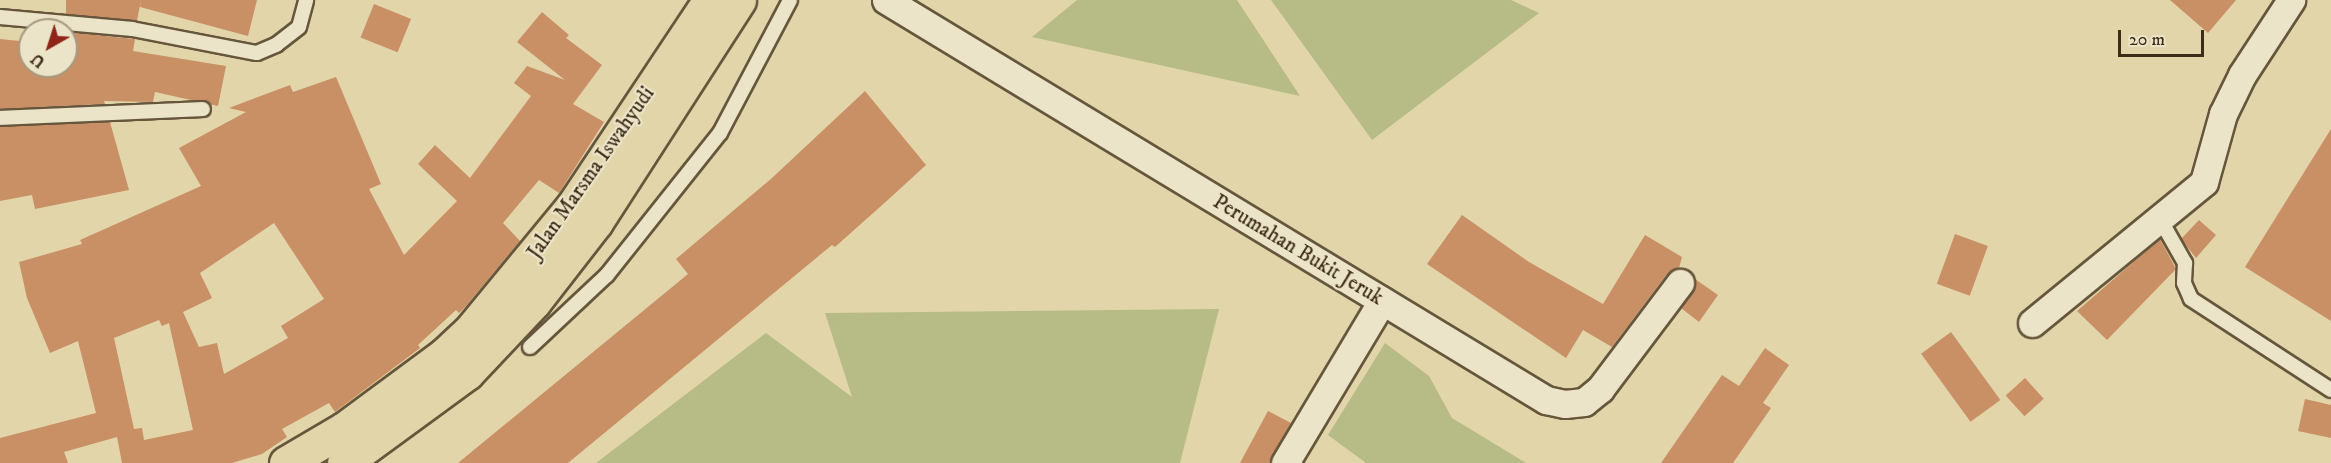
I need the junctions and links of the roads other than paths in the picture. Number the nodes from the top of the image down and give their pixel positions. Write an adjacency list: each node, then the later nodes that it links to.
1 (306, 0): 7 (lane)
2 (710, 0): 16 (highway, Jalan Marsma Iswahyudi)
3 (739, 0): 17 (highway, Jalan Marsma Iswahyudi)
4 (790, 0): 14 (lane)
5 (886, 0): 12 (street, Perumahan Bukit Jeruk)
6 (2291, 0): 10 (street)
7 (0, 17)
8 (203, 109): 9 (lane)
9 (0, 118)
10 (2160, 219): 13 (street); 15 (lane)
11 (1680, 283): 12 (street, Perumahan Bukit Jeruk)
12 (1382, 301): 18 (street)
13 (2032, 323)
14 (530, 347)
15 (2331, 390)
16 (286, 463)
17 (344, 463)
18 (1285, 463)

